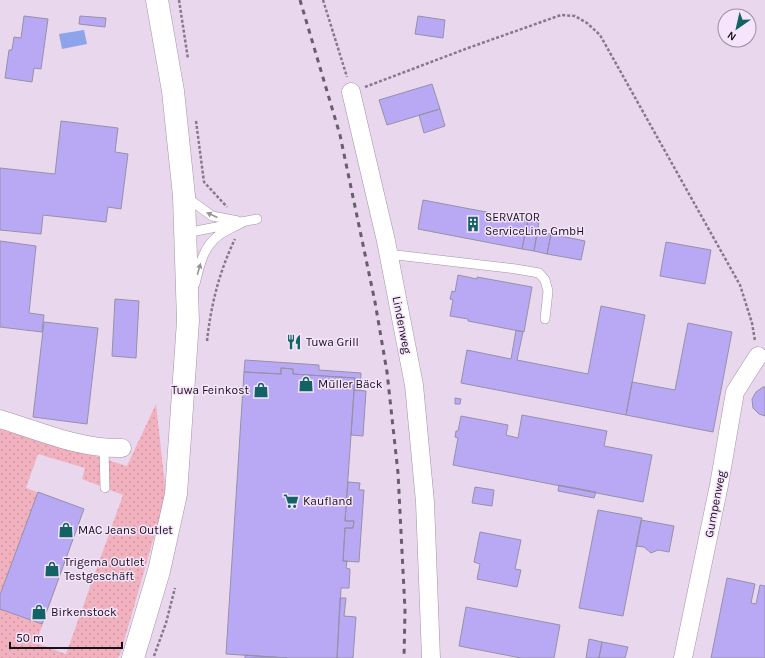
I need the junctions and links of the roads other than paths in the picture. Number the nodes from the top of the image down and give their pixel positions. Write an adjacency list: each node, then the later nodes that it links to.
1 (157, 0): 3 (main road)
2 (352, 92): 7 (street, Lindenweg)
3 (184, 196): 5 (lane, one-way to 3); 6 (main road)
4 (257, 219): 5 (lane)
5 (244, 222): 6 (lane); 9 (lane, one-way to 5)
6 (186, 233): 9 (main road)
7 (388, 254): 8 (lane); 15 (street, Lindenweg)
8 (545, 318)
9 (188, 321): 14 (main road)
10 (761, 359): 16 (street, Gumpenweg)
11 (0, 419): 12 (street)
12 (113, 448): 13 (lane)
13 (105, 488)
14 (133, 658)
15 (431, 658)
16 (684, 658)

